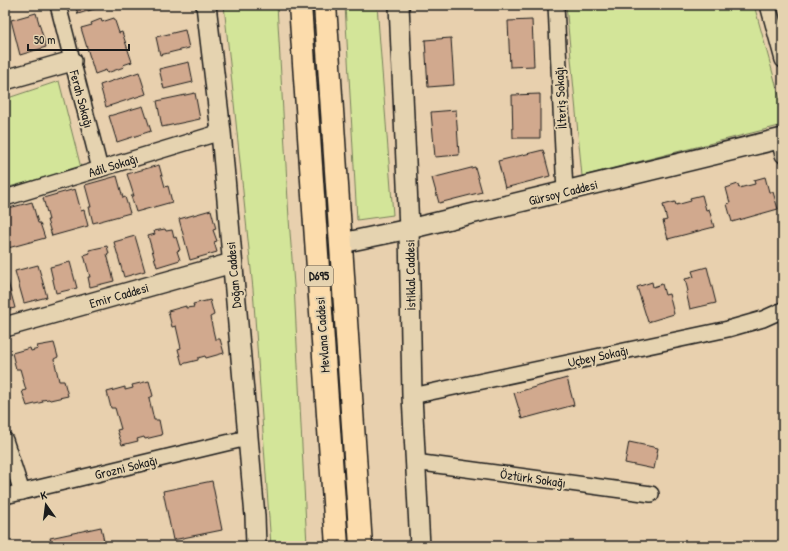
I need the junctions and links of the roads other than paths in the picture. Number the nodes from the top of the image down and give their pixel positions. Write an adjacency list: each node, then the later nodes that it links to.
1 (58, 5): 9 (street, Ferah Sokağı)
2 (206, 5): 11 (street, Doğan Caddesi)
3 (300, 5): 29 (main road, Mevlana Caddesi / D695)
4 (325, 5): 17 (main road, Mevlana Caddesi / D695)
5 (399, 5): 16 (street, İstiklal Caddesi)
6 (556, 5): 14 (street, İlteriş Sokağı)
7 (768, 5): 8 (street)
8 (782, 53)
9 (72, 61): 10 (street); 13 (street, Ferah Sokağı)
10 (5, 80)
11 (221, 132): 13 (street, Adil Sokağı); 18 (street, Doğan Caddesi)
12 (782, 144): 14 (street, Gürsoy Caddesi)
13 (100, 169): 15 (street, Adil Sokağı)
14 (565, 192): 16 (street, Gürsoy Caddesi)
15 (5, 198)
16 (409, 229): 17 (street, Gürsoy Caddesi); 21 (street, İstiklal Caddesi)
17 (342, 243): 30 (main road, Mevlana Caddesi / D695)
18 (232, 263): 20 (street, Emir Caddesi); 22 (street, Doğan Caddesi)
19 (783, 310): 21 (street, Uçbey Sokağı)
20 (5, 327)
21 (412, 396): 24 (street, İstiklal Caddesi)
22 (247, 438): 25 (street, Grozni Sokağı); 28 (street, Doğan Caddesi)
23 (5, 440): 25 (street)
24 (416, 462): 26 (street, Öztürk Sokağı); 31 (street, İstiklal Caddesi)
25 (22, 492): 27 (street, Grozni Sokağı)
26 (651, 494)
27 (5, 496)
28 (256, 546)
29 (337, 546)
30 (361, 546)
31 (420, 546)

